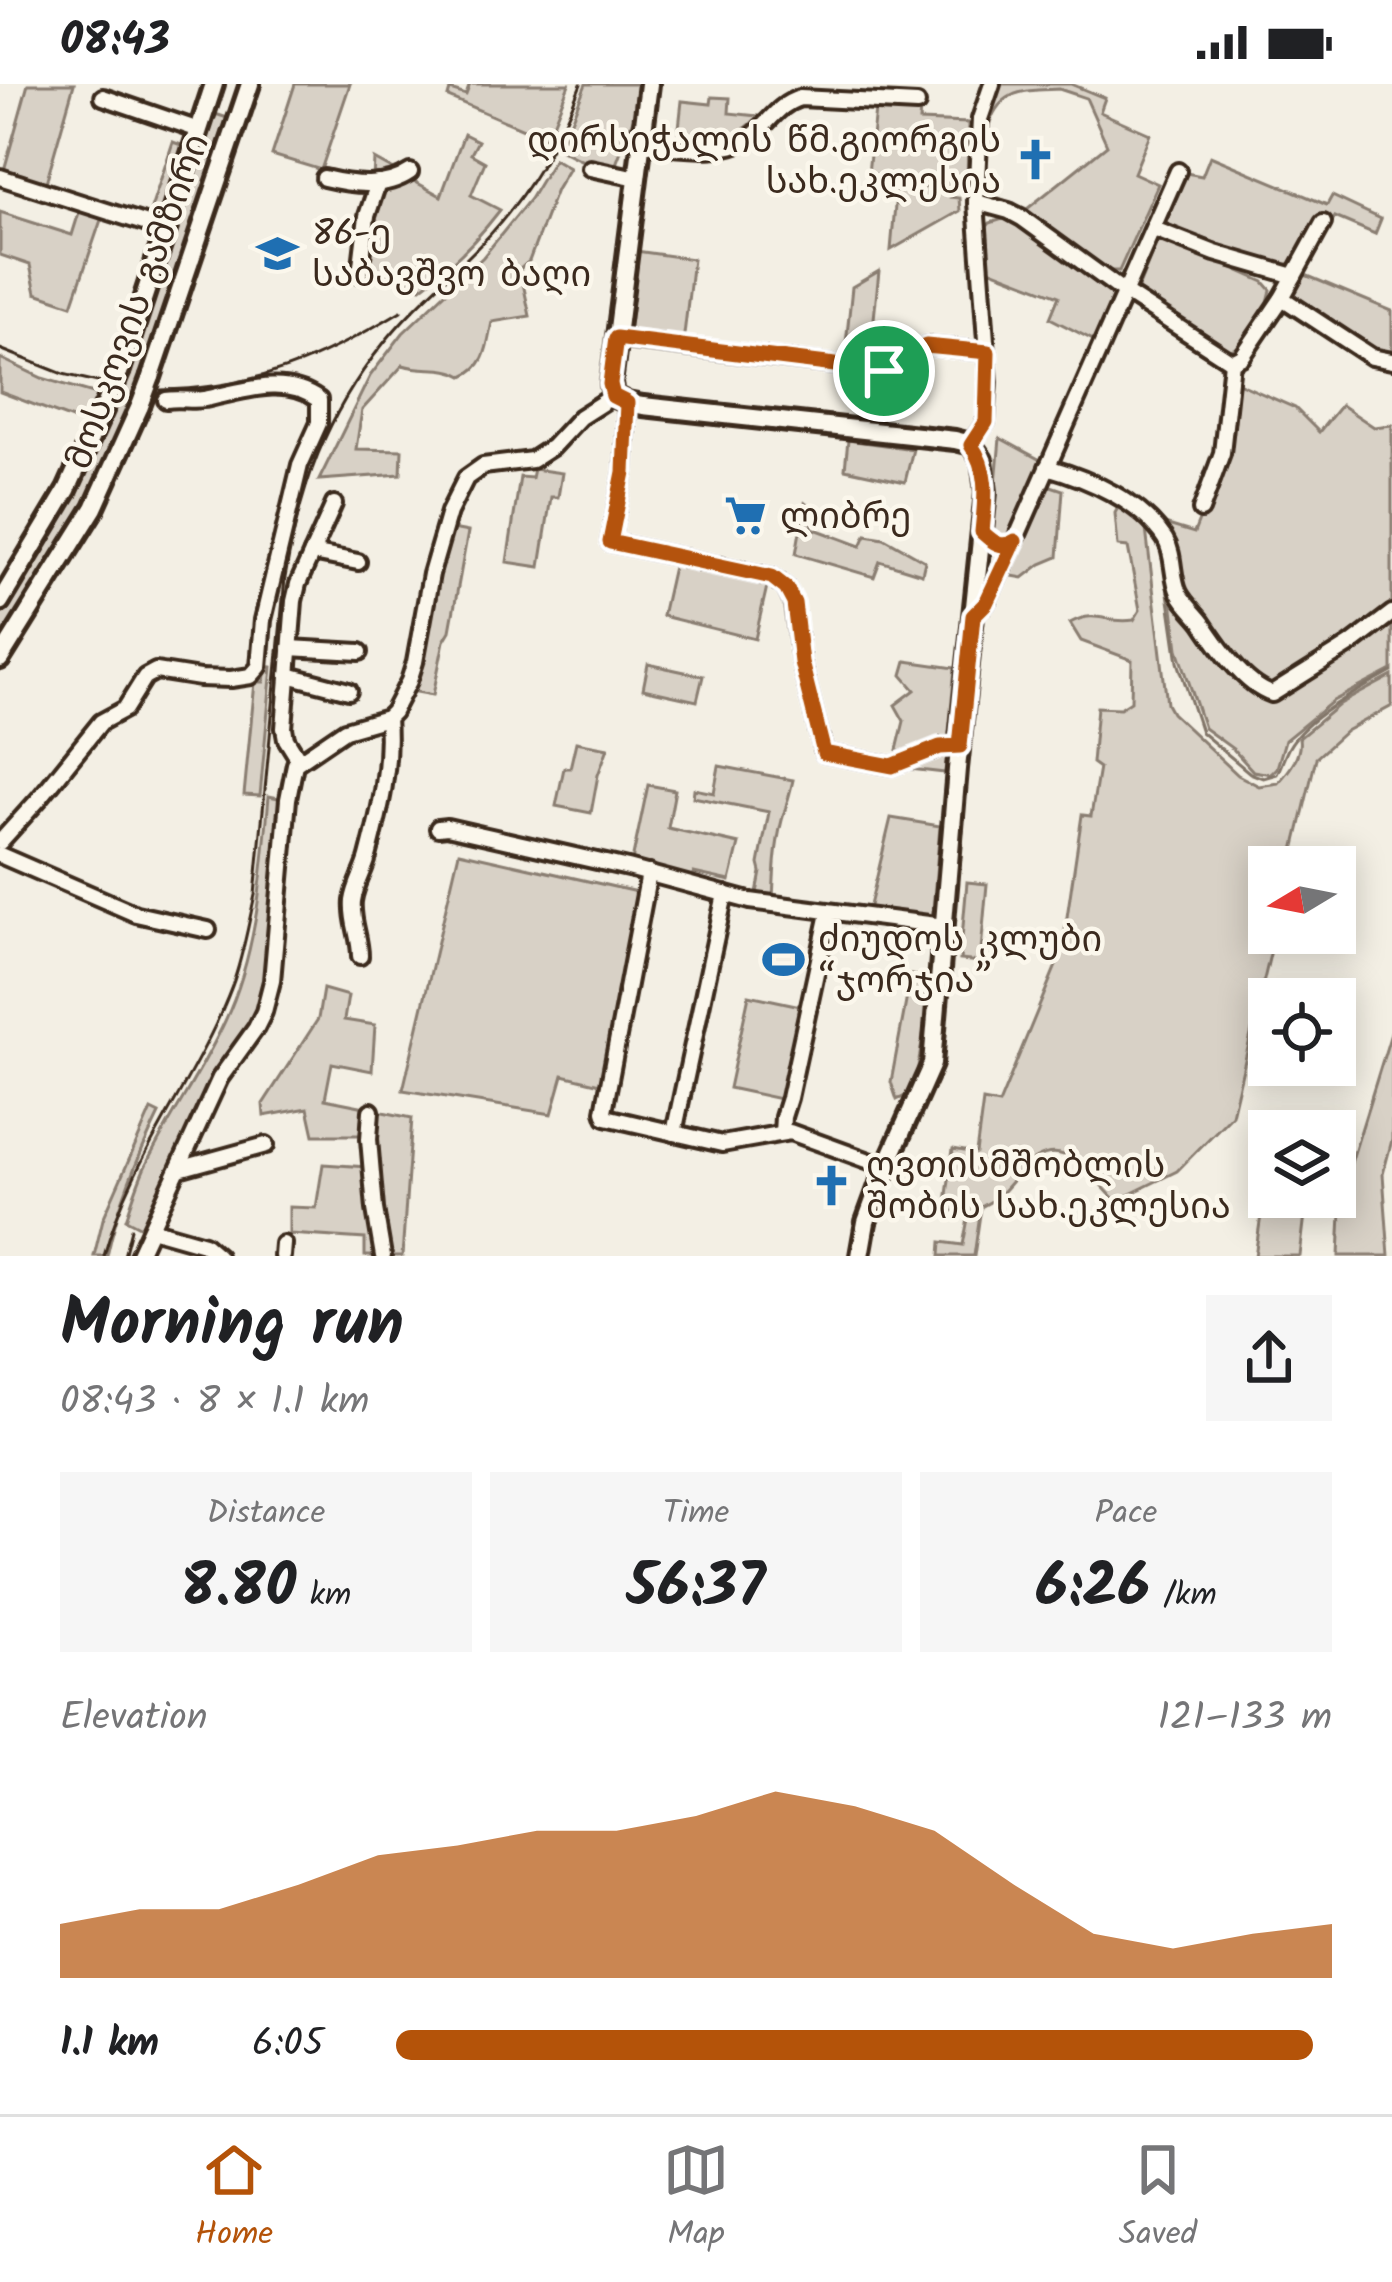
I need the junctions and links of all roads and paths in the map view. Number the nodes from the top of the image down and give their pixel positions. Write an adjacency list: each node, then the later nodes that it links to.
1 (214, 84): 8 (main road, მოსკოვის გამზირი)
2 (250, 84): 7 (main road, მოსკოვის გამზირი)
3 (649, 84): 9 (main road)
4 (992, 84): 17 (street)
5 (103, 97): 8 (street)
6 (917, 104): 9 (street)
7 (236, 122): 8 (main road); 44 (main road, მოსკოვის გამზირი, bridge)
8 (201, 123): 20 (main road, მოსკოვის გამზირი)
9 (641, 144): 15 (main road)
10 (590, 168): 15 (street)
11 (1178, 171): 19 (street)
12 (410, 172): 16 (street)
13 (0, 177): 20 (street)
14 (324, 178): 16 (street)
15 (637, 178): 25 (main road)
16 (378, 183): 21 (street)
17 (976, 202): 23 (street); 26 (street)
18 (1323, 223): 22 (street)
19 (1154, 229): 22 (street); 23 (street)
20 (166, 230): 39 (main road, მოსკოვის გამზირი, bridge)
21 (360, 274)
22 (1294, 276): 24 (street)
23 (1124, 292): 27 (street); 32 (street)
24 (1282, 298): 27 (street); 28 (street)
25 (616, 338): 26 (street); 29 (main road)
26 (988, 352): 31 (street)
27 (1232, 362): 34 (street)
28 (1392, 362)
29 (620, 399): 31 (main road); 47 (street); 48 (street)
30 (166, 400): 51 (street)
31 (971, 445): 35 (main road)
32 (1047, 467): 36 (street); 40 (street)
33 (334, 503): 37 (street)
34 (1201, 510)
35 (982, 532): 36 (street); 41 (main road)
36 (1015, 541): 41 (street)
37 (311, 553): 38 (street); 42 (street)
38 (358, 562)
39 (0, 602)
40 (1392, 613)
41 (973, 616): 48 (main road)
42 (290, 648): 43 (street); 45 (street)
43 (360, 652)
44 (0, 659)
45 (288, 675): 46 (street); 49 (street)
46 (349, 691)
47 (387, 718): 49 (street); 58 (street)
48 (960, 746): 56 (main road)
49 (299, 760): 64 (street)
50 (439, 829): 53 (street)
51 (0, 842)
52 (0, 855): 57 (street)
53 (650, 873): 54 (street); 60 (street)
54 (725, 894): 55 (street); 60 (street)
55 (829, 913): 56 (street); 61 (street)
56 (944, 926): 63 (main road)
57 (208, 930)
58 (360, 956)
59 (371, 1111): 68 (street)
60 (674, 1132): 61 (street)
61 (782, 1132): 63 (street)
62 (266, 1144): 64 (street)
63 (886, 1167): 69 (main road)
64 (179, 1169): 65 (street)
65 (151, 1229): 66 (street); 67 (street)
66 (138, 1256)
67 (218, 1256)
68 (383, 1256)
69 (860, 1256)

